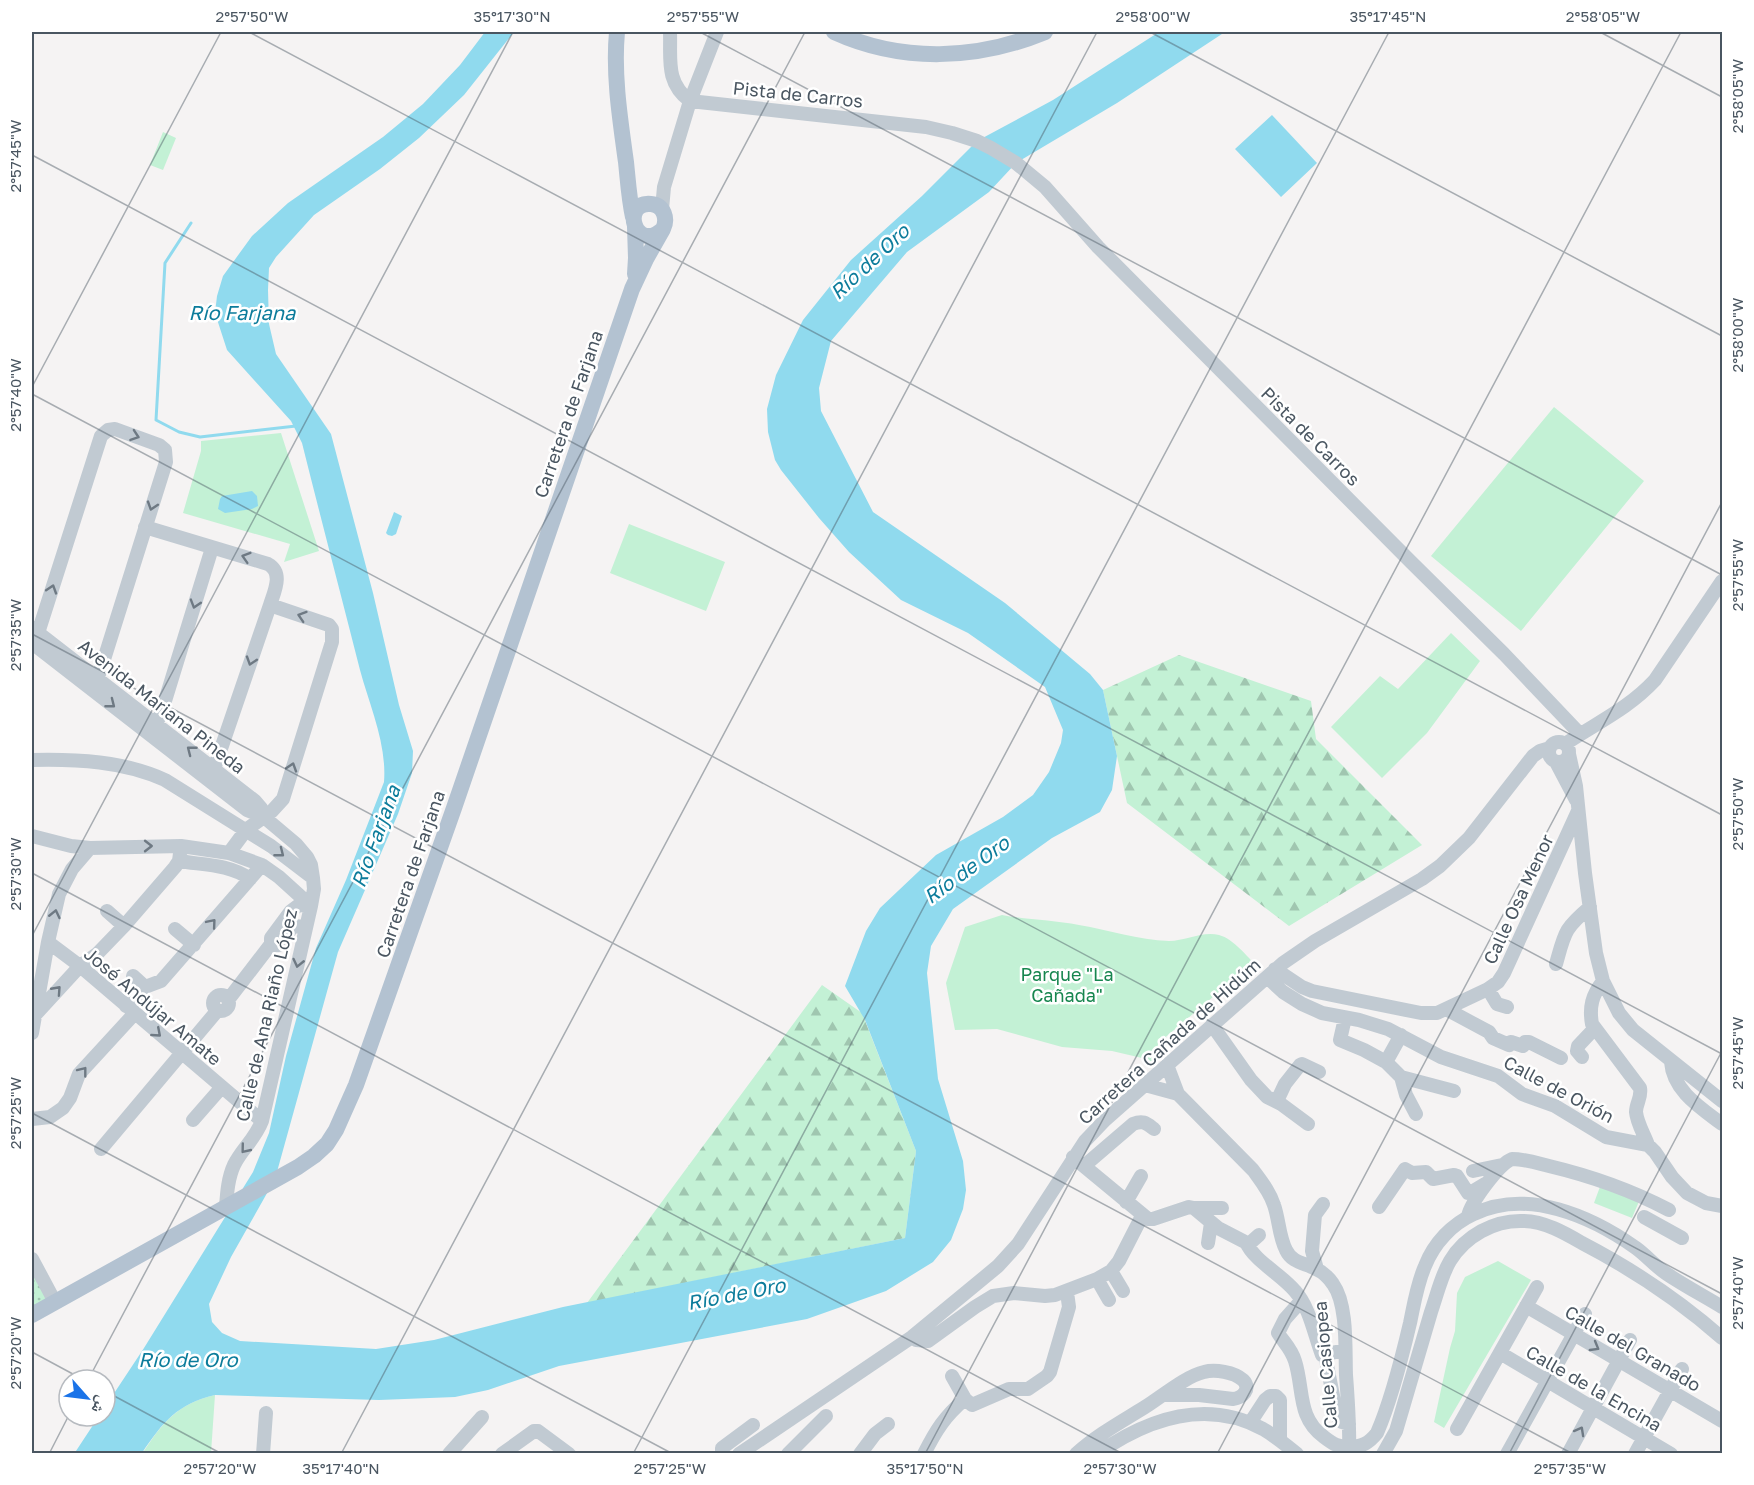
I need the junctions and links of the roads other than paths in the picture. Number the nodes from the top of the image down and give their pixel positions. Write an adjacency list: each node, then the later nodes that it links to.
1 (617, 32): 7 (main road, Carretera de Farjana)
2 (670, 32): 6 (street)
3 (717, 32): 6 (street)
4 (834, 32): 5 (main road)
5 (1045, 32)
6 (690, 101): 8 (street); 19 (street, Pista de Carros)
7 (627, 168): 8 (main road, Carretera de Farjana); 9 (main road, Carretera de Farjana)
8 (655, 205): 9 (main road); 10 (main road)
9 (634, 222): 10 (main road); 11 (main road, Carretera de Farjana)
10 (663, 229): 11 (main road, Carretera de Farjana)
11 (632, 289): 94 (main road, Carretera de Farjana)
12 (145, 527): 13 (street); 16 (street, one-way to 12); 17 (street)
13 (212, 548): 15 (street, one-way to 13); 18 (street, one-way to 18)
14 (1722, 581): 19 (street)
15 (270, 605): 24 (street, one-way to 24); 27 (street, one-way to 15)
16 (33, 637): 17 (street, Avenida Mariana Pineda)
17 (95, 684): 18 (street, Avenida Mariana Pineda)
18 (153, 729): 22 (street, Avenida Mariana Pineda); 24 (street, Avenida Mariana Pineda, one-way to 18)
19 (1580, 734): 20 (street)
20 (1567, 749): 21 (street, Carretera Cañada de Hidúm); 26 (street)
21 (1552, 756): 26 (street); 48 (street, Carretera Cañada de Hidúm)
22 (180, 758): 24 (street, Avenida Mariana Pineda); 25 (street)
23 (32, 760): 25 (street)
24 (212, 775): 27 (street, Avenida Mariana Pineda)
25 (165, 780): 28 (street)
26 (1578, 807): 38 (street); 52 (street, Calle Osa Menor)
27 (264, 817): 28 (street); 35 (street, Avenida Mariana Pineda)
28 (246, 830): 32 (street); 35 (street, one-way to 35)
29 (32, 836): 31 (street, Calle de Ana Riaño López)
30 (181, 846): 31 (street, Calle de Ana Riaño López, one-way to 30); 32 (street, Calle de Ana Riaño López); 33 (street)
31 (90, 848): 43 (street, one-way to 31)
32 (229, 853): 34 (street, Calle de Ana Riaño López)
33 (179, 861): 36 (street); 40 (street)
34 (262, 865): 36 (street); 37 (street, Calle de Ana Riaño López)
35 (313, 878): 37 (street, Avenida Mariana Pineda)
36 (250, 879): 45 (street, one-way to 36)
37 (312, 906): 41 (street, Calle de Ana Riaño López); 44 (street)
38 (1590, 907): 46 (street); 50 (street)
39 (107, 911): 40 (street)
40 (124, 926): 47 (street)
41 (306, 927): 44 (street); 80 (street, Calle de Ana Riaño López, one-way to 80)
42 (175, 929): 45 (street)
43 (48, 942): 47 (street, José Andújar Amate); 57 (street)
44 (271, 944): 63 (street)
45 (194, 945): 51 (street)
46 (1556, 964)
47 (80, 966): 56 (street, José Andújar Amate); 57 (street, one-way to 47)
48 (1271, 973): 53 (street, Calle Osa Menor); 58 (street, Calle de Orión); 59 (street, Carretera Cañada de Hidúm)
49 (133, 976): 51 (street)
50 (1603, 981): 60 (street); 67 (street)
51 (145, 987): 56 (street)
52 (1488, 989): 54 (street); 55 (street, Calle Osa Menor)
53 (1312, 991): 55 (street, Calle Osa Menor); 58 (street)
54 (1507, 1007)
55 (1446, 1009): 65 (street)
56 (131, 1010): 63 (street, José Andújar Amate, one-way to 63); 78 (street, one-way to 56)
57 (35, 1015): 61 (street)
58 (1345, 1018): 62 (street, Calle de Orión); 66 (street)
59 (1212, 1025): 68 (street, Carretera Cañada de Hidúm); 75 (street)
60 (1595, 1028): 64 (street); 84 (street)
61 (32, 1034)
62 (1401, 1035): 66 (street); 84 (street, Calle de Orión)
63 (181, 1054): 72 (street, José Andújar Amate); 85 (street)
64 (1582, 1057)
65 (1561, 1058)
66 (1386, 1062): 70 (street)
67 (1671, 1062): 76 (street); 82 (street)
68 (1167, 1065): 71 (street, Carretera Cañada de Hidúm); 74 (street, Calle Casiopea)
69 (1319, 1072): 75 (street)
70 (1401, 1077): 73 (street); 77 (street)
71 (1145, 1085): 74 (street); 87 (street, Carretera Cañada de Hidúm)
72 (221, 1088): 79 (street); 80 (street, José Andújar Amate)
73 (1454, 1090)
74 (1178, 1094): 110 (street, Calle Casiopea)
75 (1277, 1101): 81 (street)
76 (1722, 1101)
77 (1416, 1114)
78 (32, 1119)
79 (193, 1120)
80 (262, 1121): 94 (street, Calle de Ana Riaño López, one-way to 94)
81 (1308, 1124)
82 (1722, 1124)
83 (1154, 1128): 87 (street)
84 (1648, 1145): 95 (street)
85 (101, 1149)
86 (1503, 1159): 88 (street); 90 (street); 91 (street)
87 (1078, 1162): 92 (street); 125 (street, Carretera Cañada de Hidúm)
88 (1473, 1171)
89 (1141, 1176): 92 (street)
90 (1491, 1179): 96 (street); 101 (street)
91 (1653, 1201): 99 (street); 104 (street)
92 (1126, 1202): 100 (street)
93 (1321, 1202): 110 (street)
94 (229, 1205): 119 (main road, Carretera de Farjana)
95 (1722, 1206)
96 (1379, 1207)
97 (1194, 1208): 98 (street); 100 (street); 102 (street)
98 (1222, 1208)
99 (1669, 1210)
100 (1143, 1216): 109 (street)
101 (1468, 1216): 116 (street); 126 (street, Calle Casiopea)
102 (1212, 1223): 105 (street); 106 (street)
103 (1258, 1235): 105 (street)
104 (1682, 1238)
105 (1246, 1242): 118 (street)
106 (1208, 1243)
107 (32, 1258): 119 (street)
108 (1135, 1260): 109 (street)
109 (1115, 1266): 111 (street); 113 (street)
110 (1317, 1269): 130 (street, Calle Casiopea)
111 (1097, 1279): 114 (street); 117 (street)
112 (1537, 1287): 120 (street)
113 (1123, 1291)
114 (1067, 1292): 125 (street); 139 (street)
115 (1722, 1295): 116 (street)
116 (1705, 1297): 121 (street)
117 (1109, 1300)
118 (1301, 1301): 132 (street); 154 (street)
119 (55, 1302): 123 (main road, Carretera de Farjana)
120 (1526, 1306): 124 (street, Calle del Granado); 131 (street)
121 (1722, 1306)
122 (1586, 1314): 124 (street)
123 (32, 1315)
124 (1575, 1335): 133 (street, Calle del Granado, one-way to 133); 136 (street)
125 (912, 1337): 160 (street, Carretera Cañada de Hidúm)
126 (1407, 1337): 129 (street); 154 (street, Calle Casiopea)
127 (1722, 1338): 129 (street)
128 (1630, 1340): 133 (street)
129 (1422, 1342): 167 (street)
130 (1345, 1350): 132 (street); 149 (street, Calle Casiopea)
131 (1500, 1353): 136 (street, Calle de la Encina); 151 (street)
132 (1324, 1355): 149 (street)
133 (1619, 1361): 137 (street, Calle del Granado); 140 (street)
134 (1682, 1369): 137 (street)
135 (952, 1376): 139 (street)
136 (1547, 1381): 140 (street, Calle de la Encina); 168 (street)
137 (1670, 1390): 145 (street, Calle del Granado); 152 (street)
138 (1164, 1395): 138 (street); 141 (street)
139 (965, 1399): 163 (street)
140 (1593, 1408): 152 (street, Calle de la Encina); 169 (street, one-way to 140)
141 (1143, 1409): 148 (street); 164 (street)
142 (266, 1413): 156 (street)
143 (826, 1416): 161 (street)
144 (482, 1417): 157 (street)
145 (1722, 1421)
146 (1250, 1423): 148 (street); 153 (street); 153 (street)
147 (888, 1424): 162 (street)
148 (1149, 1424): 165 (street)
149 (1349, 1424): 154 (street, Calle Casiopea)
150 (753, 1425): 159 (street)
151 (1456, 1430)
152 (1644, 1438): 170 (street); 171 (street, Calle de la Encina)
153 (1280, 1440): 166 (street)
154 (1351, 1449)
155 (566, 1453): 158 (street)
156 (263, 1454)
157 (449, 1454)
158 (502, 1454)
159 (722, 1454)
160 (739, 1454)
161 (788, 1454)
162 (860, 1454)
163 (924, 1454)
164 (1076, 1454)
165 (1097, 1454)
166 (1297, 1454)
167 (1383, 1454)
168 (1507, 1454)
169 (1568, 1454)
170 (1635, 1454)
171 (1671, 1454)

